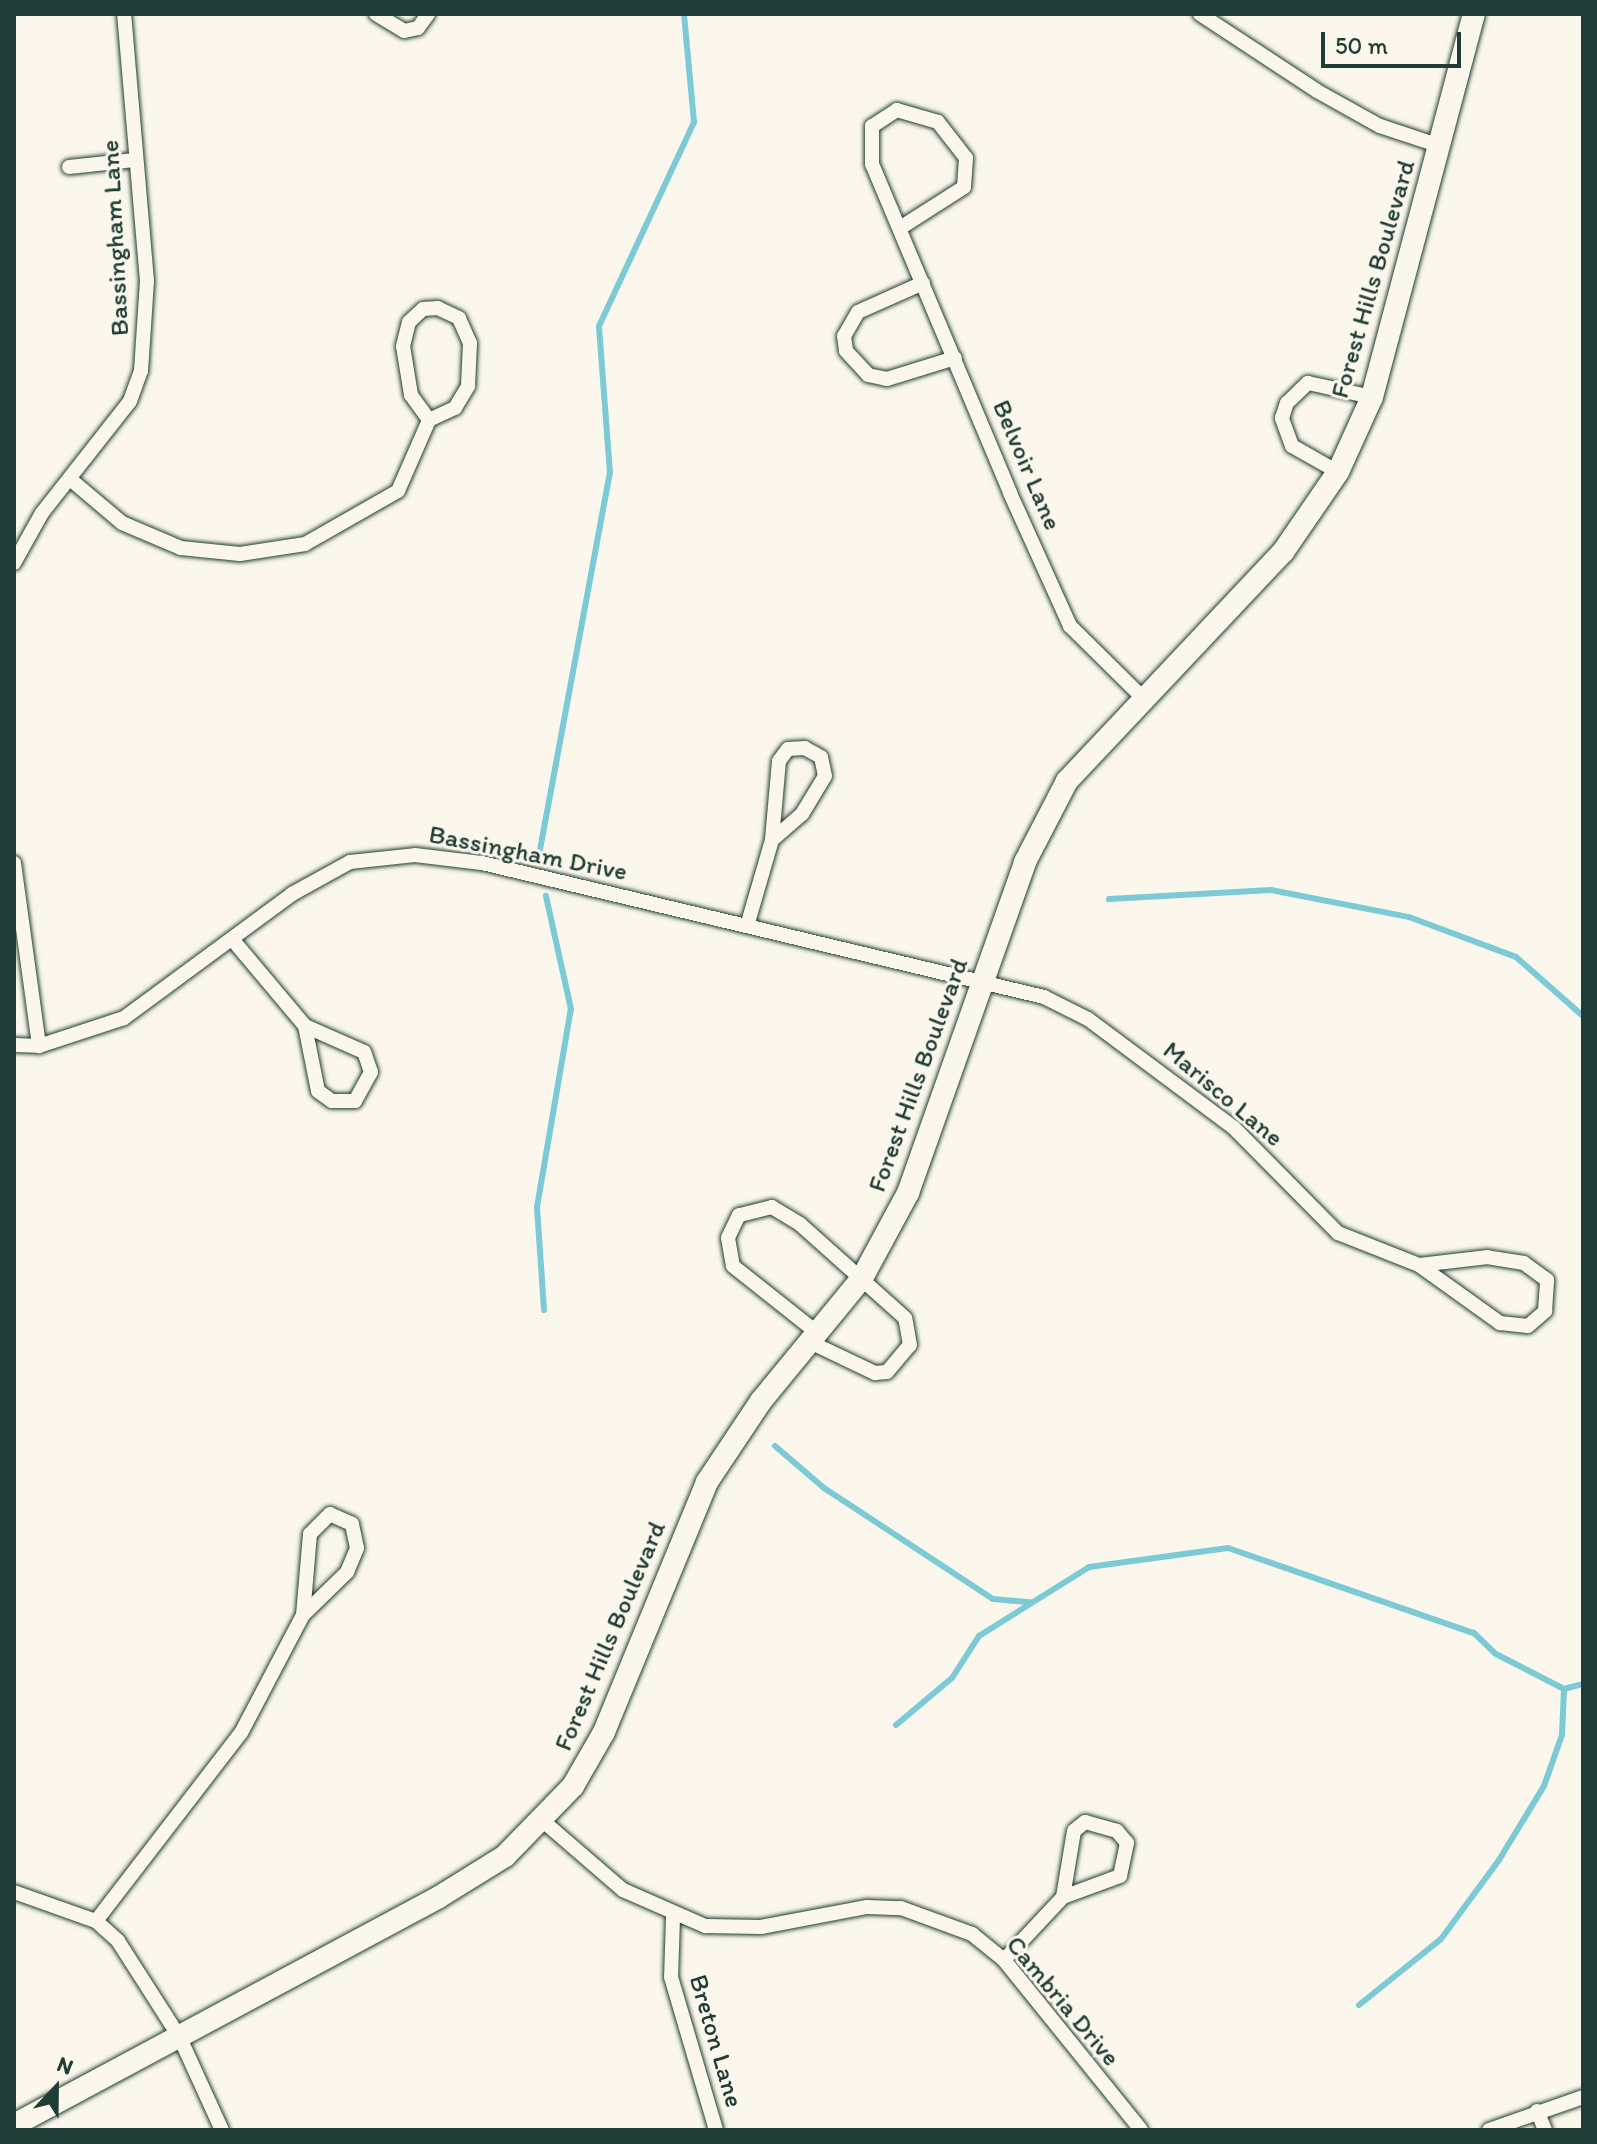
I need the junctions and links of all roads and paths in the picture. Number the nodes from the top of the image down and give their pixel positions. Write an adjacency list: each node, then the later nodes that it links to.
1 (124, 14): 7 (street, Bassingham Lane)
2 (376, 14): 3 (street)
3 (428, 14)
4 (1200, 14): 6 (street)
5 (1474, 14): 6 (main road, Forest Hills Boulevard)
6 (1440, 146): 12 (main road, Forest Hills Boulevard)
7 (135, 160): 8 (street); 15 (street, Bassingham Lane)
8 (69, 167)
9 (900, 228): 9 (street, Belvoir Lane); 10 (street, Belvoir Lane)
10 (923, 283): 11 (street, Belvoir Lane); 11 (street)
11 (955, 358): 17 (street, Belvoir Lane)
12 (1372, 397): 14 (main road, Forest Hills Boulevard); 14 (street)
13 (429, 420): 13 (street); 15 (street)
14 (1338, 472): 17 (main road, Forest Hills Boulevard)
15 (70, 479): 16 (street, Bassingham Lane)
16 (14, 563)
17 (1143, 698): 22 (main road, Forest Hills Boulevard)
18 (772, 840): 18 (street); 20 (street)
19 (14, 863): 25 (street)
20 (747, 926): 21 (street, Bassingham Drive); 22 (street, Bassingham Drive)
21 (232, 939): 23 (street); 25 (street, Bassingham Drive)
22 (980, 987): 26 (street, Marisco Lane); 27 (main road, Forest Hills Boulevard)
23 (305, 1026): 23 (street)
24 (14, 1045): 25 (street, Bassingham Drive)
25 (39, 1046)
26 (1419, 1265): 26 (street, Marisco Lane)
27 (862, 1278): 28 (main road, Forest Hills Boulevard); 28 (street); 28 (street)
28 (816, 1339): 30 (main road, Forest Hills Boulevard)
29 (303, 1615): 29 (street); 34 (street)
30 (543, 1821): 33 (street, Cambria Drive); 36 (main road, Forest Hills Boulevard)
31 (14, 1892): 34 (street)
32 (1063, 1897): 32 (street); 35 (street)
33 (673, 1918): 35 (street, Cambria Drive); 41 (street, Breton Lane)
34 (96, 1921): 36 (street)
35 (1004, 1960): 42 (street, Cambria Drive)
36 (180, 2038): 39 (main road, Forest Hills Boulevard); 40 (street)
37 (1583, 2097): 38 (street)
38 (1537, 2111): 43 (street); 44 (street)
39 (14, 2125)
40 (222, 2130)
41 (716, 2130)
42 (1141, 2130)
43 (1489, 2130)
44 (1545, 2130)

